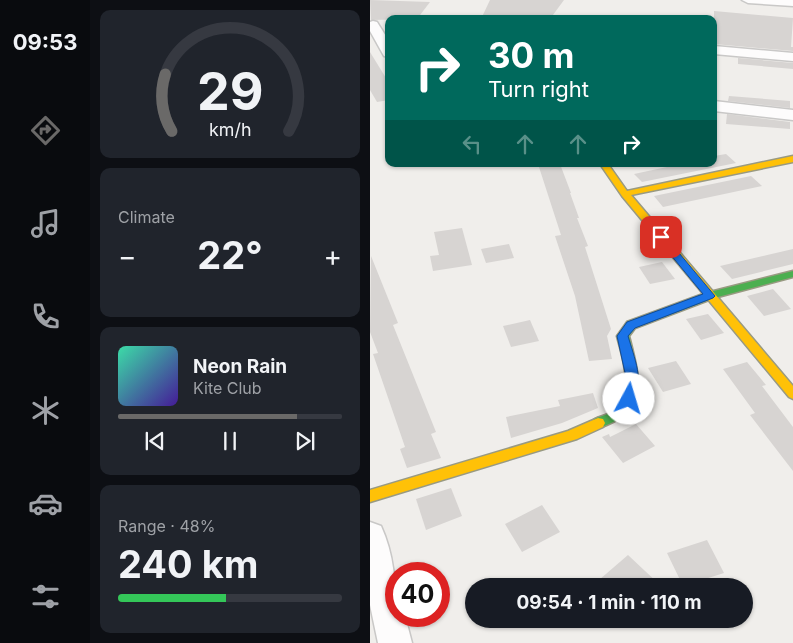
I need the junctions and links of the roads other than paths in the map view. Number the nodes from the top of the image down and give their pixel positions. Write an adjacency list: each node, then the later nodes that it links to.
1 (748, 0): 2 (street)
2 (793, 3)
3 (372, 25): 4 (street); 5 (street)
4 (385, 25)
5 (385, 46)
6 (717, 50): 7 (street)
7 (793, 57)
8 (717, 106): 9 (street)
9 (793, 115)
10 (793, 159): 12 (street)
11 (606, 167): 12 (street)
12 (625, 194): 14 (street)
13 (793, 274): 14 (street)
14 (710, 296): 15 (street); 16 (street)
15 (793, 394)
16 (370, 496)
17 (370, 535): 18 (street)
18 (395, 643)

